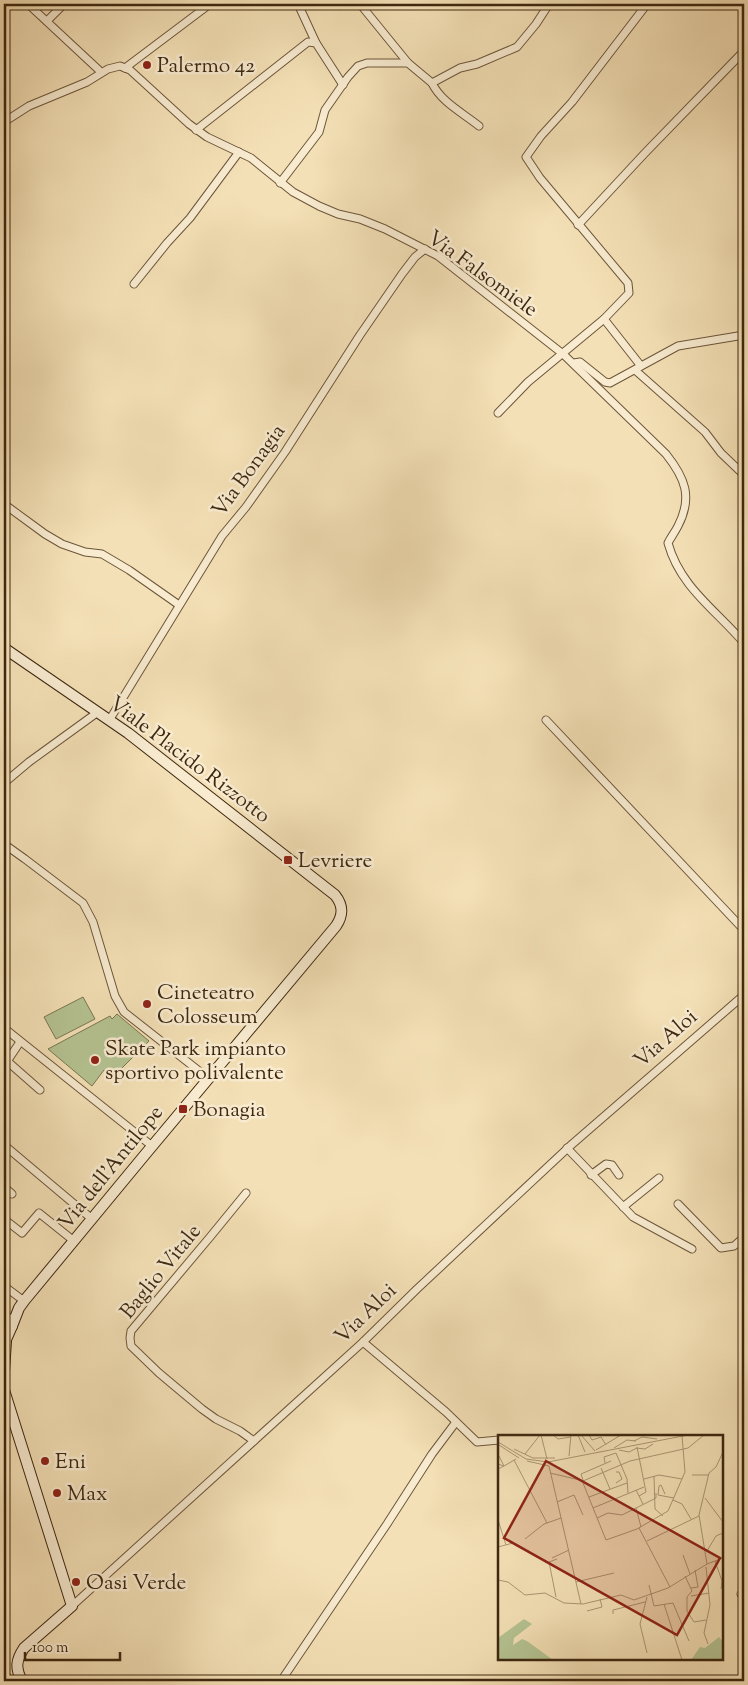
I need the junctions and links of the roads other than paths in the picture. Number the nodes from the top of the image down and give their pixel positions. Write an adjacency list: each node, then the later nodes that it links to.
1 (28, 4): 8 (street)
2 (64, 4): 8 (street)
3 (210, 4): 12 (street)
4 (298, 4): 9 (street)
5 (360, 4): 11 (street)
6 (549, 4): 14 (street)
7 (647, 4): 21 (street)
8 (46, 21): 13 (street)
9 (316, 43): 15 (street); 18 (street)
10 (744, 51): 21 (street)
11 (408, 63): 14 (street); 15 (street)
12 (125, 68): 13 (street); 18 (street, Via Falsomiele)
13 (101, 72): 16 (street)
14 (432, 83): 17 (street)
15 (343, 85): 20 (street)
16 (4, 121)
17 (479, 126)
18 (196, 130): 19 (street, Via Falsomiele)
19 (239, 152): 20 (street, Via Falsomiele); 23 (street)
20 (280, 183): 22 (street, Via Falsomiele)
21 (578, 225): 24 (street)
22 (425, 249): 26 (street, Via Falsomiele); 32 (street, Via Bonagia)
23 (134, 284)
24 (604, 319): 26 (street); 28 (street)
25 (744, 335): 28 (street)
26 (563, 354): 27 (street, Via Falsomiele); 29 (street)
27 (574, 364): 28 (street); 33 (street, Via Falsomiele)
28 (638, 368): 30 (street)
29 (498, 413)
30 (744, 475)
31 (4, 504): 32 (street)
32 (179, 605): 36 (street, Via Bonagia)
33 (744, 642)
34 (4, 648): 35 (street, Viale Placido Rizzotto)
35 (98, 712): 36 (street, Viale Placido Rizzotto); 38 (street)
36 (110, 719): 40 (street, Viale Placido Rizzotto)
37 (546, 720): 41 (street)
38 (4, 783)
39 (4, 844): 46 (street)
40 (342, 910): 46 (street, Via dell'Antilope)
41 (744, 930)
42 (744, 995): 50 (street, Via Aloi)
43 (4, 1028): 44 (street)
44 (20, 1042): 45 (street); 49 (street)
45 (6, 1064): 47 (street)
46 (208, 1078): 49 (street, Via dell'Antilope)
47 (40, 1090)
48 (4, 1146): 60 (street)
49 (152, 1146): 60 (street, Via dell'Antilope)
50 (567, 1148): 51 (street); 69 (street, Via Aloi)
51 (591, 1175): 52 (street); 58 (street)
52 (619, 1175)
53 (659, 1178): 58 (street)
54 (4, 1187): 56 (street)
55 (246, 1192): 74 (street, Baglio Vitale)
56 (12, 1194)
57 (678, 1204): 61 (street)
58 (623, 1207): 63 (street)
59 (4, 1220): 62 (street)
60 (92, 1220): 62 (street, Via dell'Antilope)
61 (744, 1237)
62 (74, 1241): 65 (street, Via dell'Antilope)
63 (692, 1250)
64 (4, 1286): 65 (street)
65 (21, 1305): 66 (street); 67 (street)
66 (4, 1317): 67 (street)
67 (12, 1326): 68 (street)
68 (5, 1342): 70 (street)
69 (363, 1342): 72 (street); 74 (street, Via Aloi)
70 (4, 1371)
71 (4, 1390): 75 (street)
72 (456, 1422): 73 (street); 79 (street)
73 (498, 1440)
74 (254, 1441): 75 (street, Via Aloi)
75 (72, 1606): 78 (street, Via Aloi)
76 (4, 1677): 77 (main road)
77 (6, 1681)
78 (22, 1681)
79 (281, 1681)

